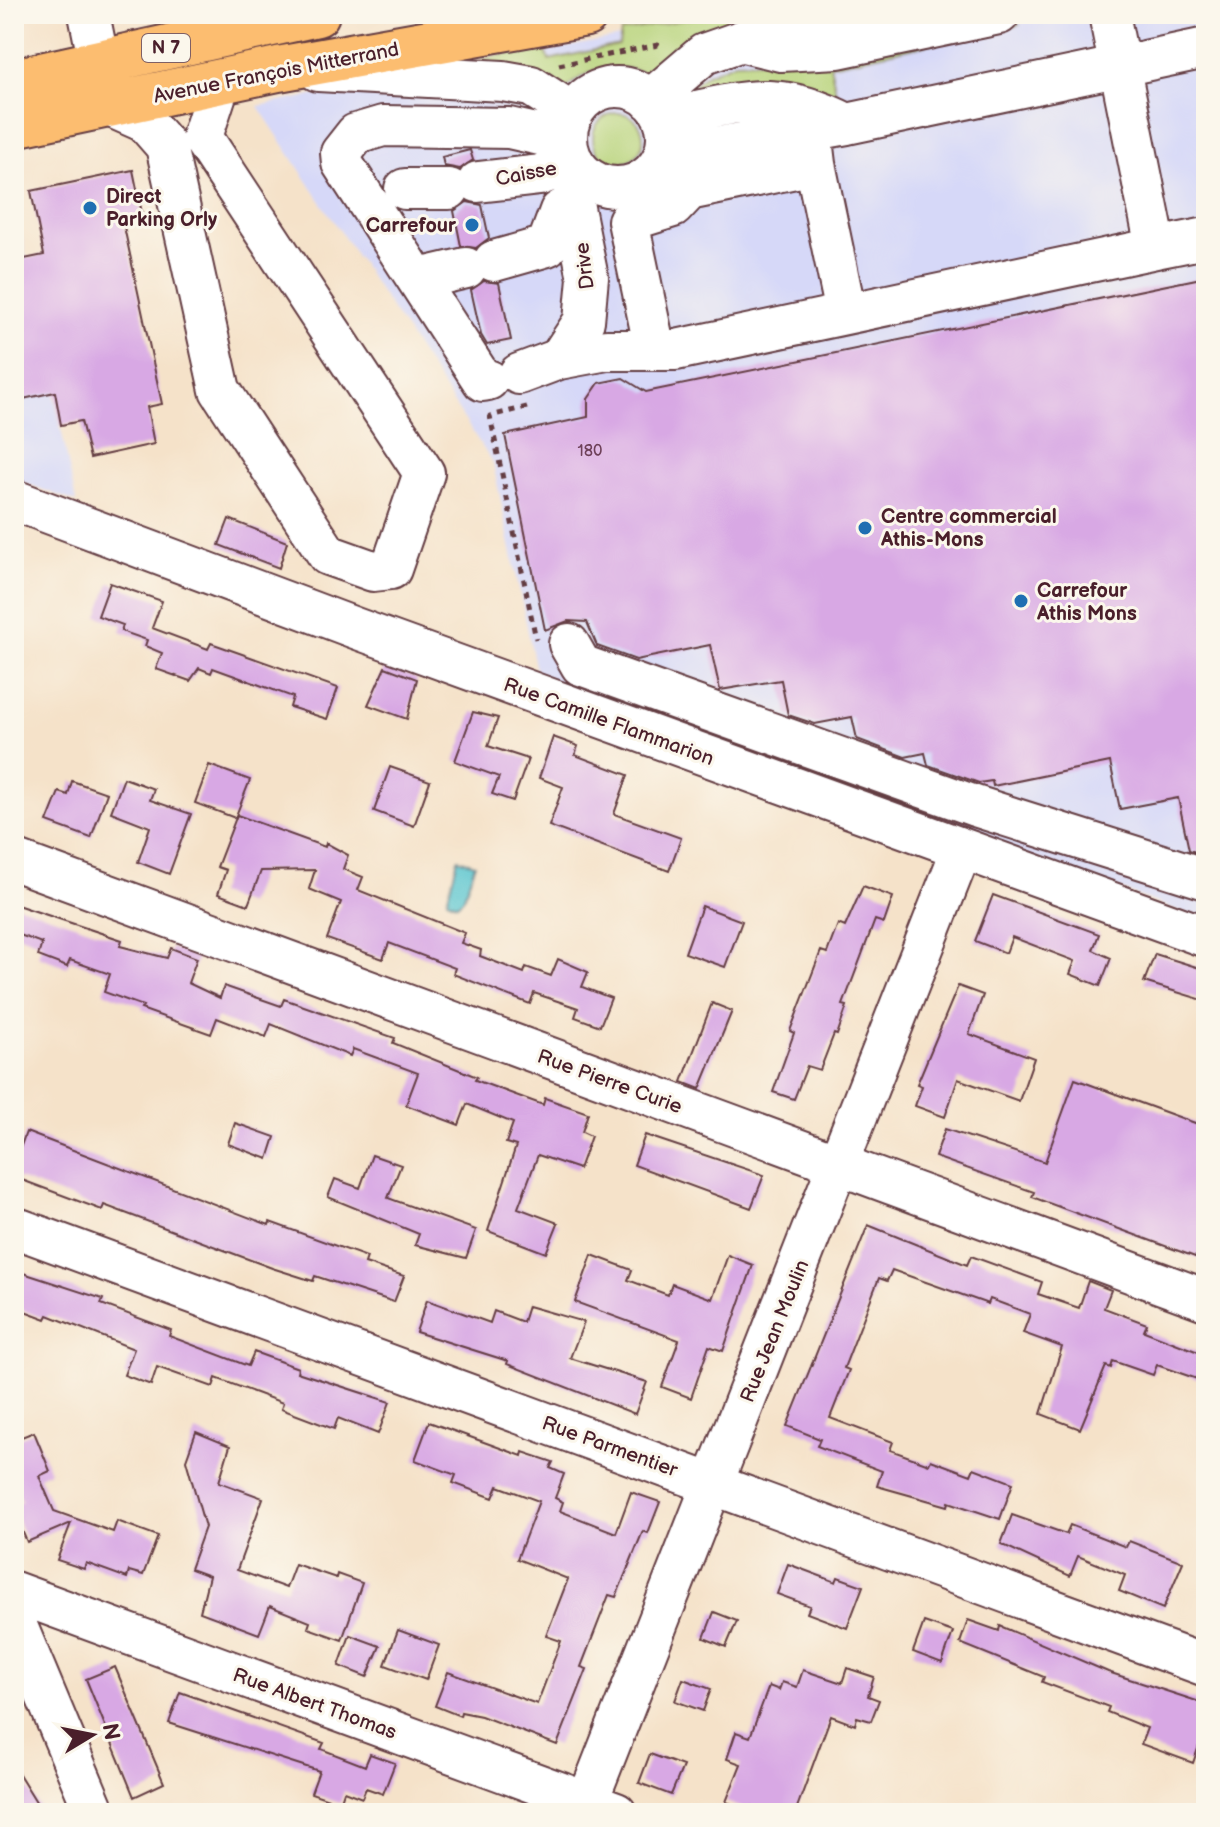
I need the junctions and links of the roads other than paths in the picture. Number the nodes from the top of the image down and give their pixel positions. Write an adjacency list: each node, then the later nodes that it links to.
1 (89, 14): 9 (street)
2 (317, 14): 9 (main road, N 7)
3 (586, 14): 11 (main road, Avenue François Mitterrand / N 7)
4 (852, 14): 7 (street)
5 (999, 14): 7 (street)
6 (1109, 14): 10 (street)
7 (744, 42): 16 (street)
8 (1206, 48): 10 (street)
9 (99, 63): 12 (main road, N 7)
10 (1120, 66): 17 (street); 21 (street)
11 (278, 69): 13 (main road, Avenue François Mitterrand / N 7); 18 (street)
12 (14, 81)
13 (220, 82): 14 (main road, Avenue François Mitterrand / N 7); 14 (street)
14 (109, 106): 15 (main road, Avenue François Mitterrand / N 7)
15 (14, 125)
16 (659, 125): 17 (street); 18 (street); 18 (street)
17 (824, 140): 23 (street); 24 (street)
18 (574, 159): 19 (street, Caisse); 19 (street); 22 (street); 25 (street, Drive)
19 (384, 194): 22 (street)
20 (1206, 238): 21 (street)
21 (1156, 248): 23 (street)
22 (419, 279): 25 (street)
23 (846, 313): 24 (street)
24 (655, 350): 25 (street)
25 (559, 359)
26 (14, 500): 28 (street, Rue Camille Flammarion)
27 (569, 644): 30 (street)
28 (962, 849): 31 (street, Rue Camille Flammarion); 32 (street, Rue Jean Moulin)
29 (14, 860): 32 (street, Rue Pierre Curie)
30 (1206, 879)
31 (1206, 937)
32 (840, 1166): 34 (street, Rue Pierre Curie); 35 (street, Rue Jean Moulin)
33 (14, 1227): 35 (street, Rue Parmentier)
34 (1206, 1300)
35 (713, 1484): 38 (street, Rue Parmentier); 39 (street, Rue Jean Moulin)
36 (14, 1592): 39 (street, Rue Albert Thomas)
37 (14, 1619): 40 (street)
38 (1206, 1666)
39 (596, 1809)
40 (95, 1813)

